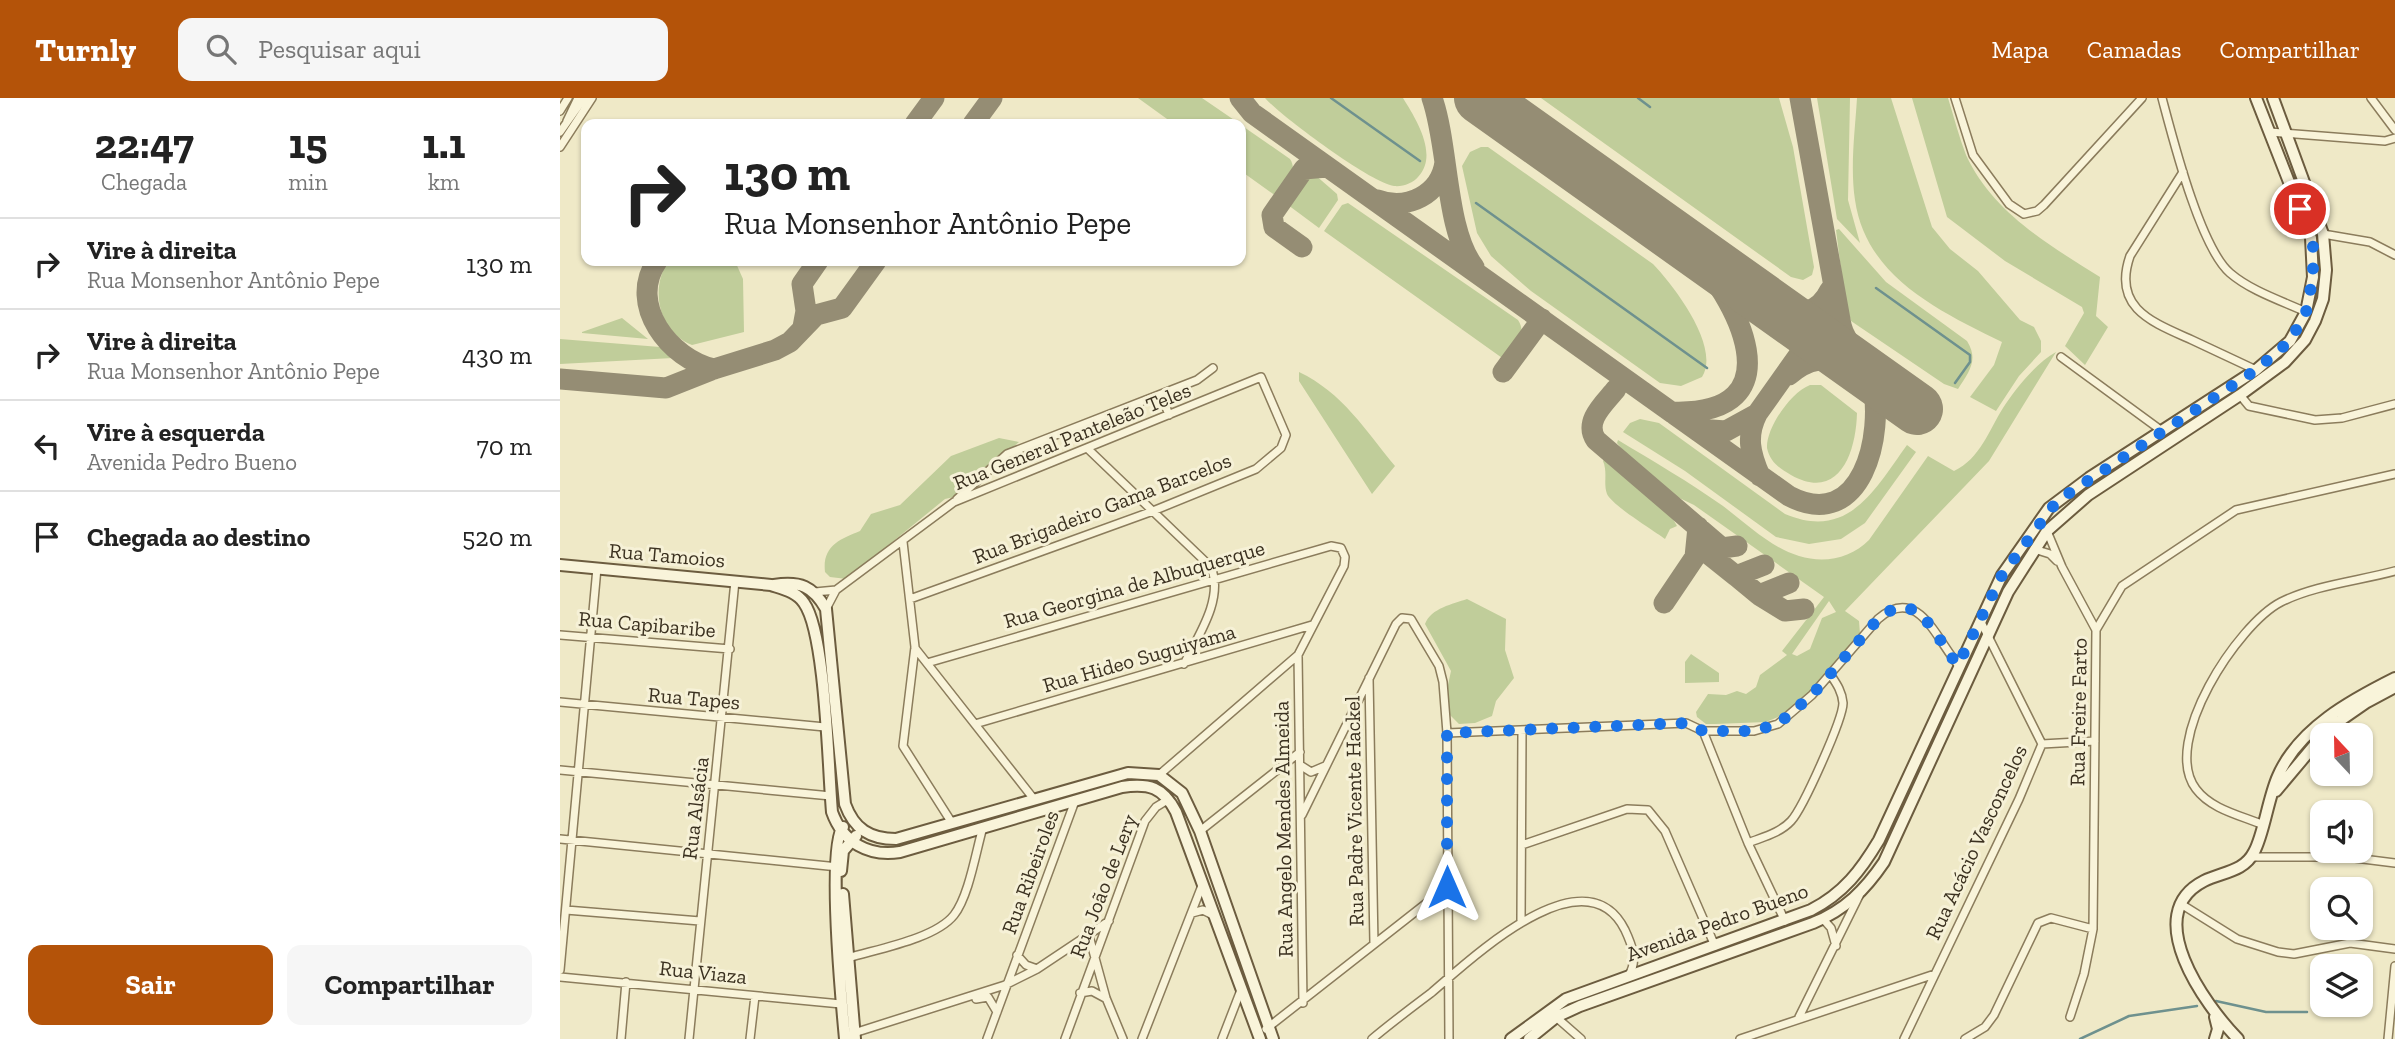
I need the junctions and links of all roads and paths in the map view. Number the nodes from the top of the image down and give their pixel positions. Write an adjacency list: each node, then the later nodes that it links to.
1 (568, 98): 11 (street)
2 (578, 98): 12 (street)
3 (584, 98): 12 (street)
4 (592, 98): 18 (street)
5 (1955, 98): 6 (street)
6 (2142, 98)
7 (2162, 98): 19 (street)
8 (2256, 98): 15 (main road, Avenida Pedro Bueno)
9 (2273, 98): 16 (main road, Avenida Pedro Bueno)
10 (2371, 98): 13 (street)
11 (560, 111)
12 (566, 125): 14 (street)
13 (2395, 130)
14 (560, 132)
15 (2270, 132): 16 (street); 22 (main road, Avenida Pedro Bueno)
16 (2288, 134): 17 (street); 20 (main road, Avenida Pedro Bueno)
17 (2395, 138)
18 (560, 147)
19 (2183, 172): 22 (street); 25 (street)
20 (2323, 234): 21 (street); 27 (main road, Avenida Pedro Bueno)
21 (2395, 255)
22 (2306, 312): 25 (main road, Avenida Pedro Bueno)
23 (2060, 357): 31 (street)
24 (1213, 368): 26 (street)
25 (2256, 370): 31 (main road, Avenida Pedro Bueno)
26 (1161, 394): 29 (street); 34 (street)
27 (2240, 396): 28 (street); 36 (main road, Avenida Pedro Bueno)
28 (2395, 404)
29 (1169, 415): 30 (street, Rua General Panteleão Teles); 32 (street, Rua General Panteleão Teles)
30 (1284, 428): 35 (street, Rua Brigadeiro Gama Barcelos)
31 (2162, 431): 38 (main road, Avenida Pedro Bueno)
32 (1087, 448): 34 (street, Rua General Panteleão Teles); 35 (street)
33 (2395, 474): 55 (street, Rua Freire Farto)
34 (954, 502): 37 (street, Rua General Panteleão Teles)
35 (1153, 511): 44 (street); 50 (street, Rua Brigadeiro Gama Barcelos)
36 (2047, 531): 39 (main road, Avenida Pedro Bueno); 41 (street)
37 (903, 542): 47 (street, Rua General Panteleão Teles); 50 (street)
38 (2022, 544): 39 (main road); 53 (main road, Avenida Pedro Bueno)
39 (2034, 549): 41 (street); 57 (main road, Avenida Pedro Bueno)
40 (560, 565): 42 (main road, Rua Tamoios)
41 (2062, 567): 55 (street)
42 (597, 568): 45 (main road, Rua Tamoios); 58 (street)
43 (2395, 571): 99 (street)
44 (1215, 577): 54 (street, Rua Georgina de Albuquerque); 64 (street, Rua Georgina de Albuquerque); 65 (street)
45 (735, 581): 46 (main road, Rua Tamoios); 60 (street, Rua Alsácia)
46 (771, 585): 48 (main road, Rua Tamoios); 49 (main road, Rua Tamoios)
47 (836, 590): 48 (street); 51 (street, Rua General Panteleão Teles)
48 (815, 592): 49 (main road); 51 (main road)
49 (799, 597): 52 (main road)
50 (910, 599): 59 (street)
51 (826, 609): 52 (main road); 98 (main road)
52 (809, 611): 76 (main road)
53 (1980, 620): 57 (street, Rua Acácio Vasconcelos); 66 (main road, Avenida Pedro Bueno)
54 (1312, 625): 62 (street); 65 (street, Rua Hideo Suguiyama)
55 (2096, 629): 80 (street, Rua Freire Farto)
56 (560, 635): 58 (street, Rua Capibaribe)
57 (1989, 637): 61 (main road, Avenida Pedro Bueno); 63 (street, Rua Acácio Vasconcelos)
58 (592, 638): 60 (street, Rua Capibaribe); 73 (street)
59 (915, 647): 64 (street); 97 (street)
60 (730, 649): 74 (street, Rua Alsácia)
61 (1981, 654): 63 (street); 69 (main road, Avenida Pedro Bueno)
62 (1298, 655): 82 (street, Rua Angelo Mendes Almeida); 87 (street)
63 (2001, 661): 81 (street, Rua Acácio Vasconcelos)
64 (928, 663): 75 (street)
65 (1184, 664): 75 (street, Rua Hideo Suguiyama)
66 (1958, 665): 67 (street); 69 (street); 121 (main road, Avenida Pedro Bueno)
67 (1830, 674): 77 (street); 106 (street)
68 (1369, 677): 79 (street); 84 (street); 126 (street, Rua Padre Vicente Hackel)
69 (1970, 677): 114 (main road, Avenida Pedro Bueno)
70 (2395, 678): 93 (main road)
71 (2395, 687): 93 (main road)
72 (560, 702): 73 (street, Rua Tapes)
73 (587, 705): 74 (street, Rua Tapes); 86 (street)
74 (723, 718): 76 (street, Rua Tapes); 88 (street, Rua Alsácia)
75 (975, 724): 92 (street)
76 (825, 727): 91 (main road)
77 (1703, 731): 78 (street); 106 (street)
78 (1522, 732): 79 (street); 107 (street)
79 (1447, 733): 113 (street)
80 (2095, 741): 81 (street); 124 (street, Rua Freire Farto)
81 (2042, 744): 138 (street, Rua Acácio Vasconcelos)
82 (1300, 752): 83 (street, Rua Angelo Mendes Almeida); 102 (street)
83 (1300, 765): 84 (street); 89 (street, Rua Angelo Mendes Almeida)
84 (1326, 766): 90 (street)
85 (560, 770): 86 (street)
86 (578, 772): 88 (street); 104 (street)
87 (1159, 775): 92 (main road); 102 (main road)
88 (715, 783): 91 (street); 108 (street, Rua Alsácia)
89 (1301, 784): 90 (street); 96 (street, Rua Angelo Mendes Almeida)
90 (1316, 786): 96 (street)
91 (831, 796): 101 (main road)
92 (1033, 798): 97 (main road)
93 (2270, 798): 99 (main road)
94 (1169, 799): 95 (main road); 112 (main road); 123 (street, Rua João de Lery)
95 (1074, 801): 100 (main road); 130 (street, Rua Ribeiroles)
96 (1302, 815): 151 (street, Rua Angelo Mendes Almeida)
97 (952, 823): 98 (main road)
98 (855, 824): 101 (main road); 105 (main road)
99 (2261, 824): 109 (main road)
100 (984, 826): 105 (main road); 133 (street)
101 (840, 829): 105 (main road); 111 (main road)
102 (1199, 831): 160 (main road)
103 (560, 839): 104 (street)
104 (572, 840): 108 (street); 116 (street)
105 (852, 842): 111 (main road)
106 (1748, 843): 121 (street)
107 (1522, 845): 120 (street); 127 (street)
108 (707, 852): 111 (street); 122 (street, Rua Alsácia)
109 (2251, 857): 110 (street); 115 (main road)
110 (2395, 863)
111 (838, 867): 133 (main road); 152 (main road)
112 (1203, 883): 117 (street); 118 (main road)
113 (1447, 887): 126 (street); 132 (street)
114 (1859, 894): 119 (main road, Avenida Pedro Bueno); 128 (street)
115 (2181, 904): 129 (street); 154 (main road)
116 (566, 909): 122 (street); 137 (street)
117 (1192, 913): 118 (street); 169 (street)
118 (1215, 917): 145 (main road)
119 (1823, 919): 128 (street); 156 (main road, Avenida Pedro Bueno)
120 (1521, 920): 134 (street); 139 (street)
121 (1785, 920): 127 (main road, Avenida Pedro Bueno)
122 (700, 921): 144 (street, Rua Alsácia)
123 (1109, 921): 125 (street); 131 (street, Rua João de Lery)
124 (2093, 929): 157 (street, Rua Freire Farto); 179 (street)
125 (1089, 936): 131 (street); 136 (street)
126 (1374, 944): 151 (street)
127 (1716, 946): 139 (main road, Avenida Pedro Bueno)
128 (1836, 947): 158 (street)
129 (2395, 949)
130 (1017, 955): 136 (street, Rua Ribeiroles); 143 (street, Rua Ribeiroles)
131 (1094, 955): 146 (street, Rua João de Lery); 149 (street)
132 (1449, 955): 134 (street); 141 (street)
133 (848, 958): 161 (main road)
134 (1469, 961): 141 (street)
135 (2395, 966): 159 (street)
136 (1037, 969): 143 (street)
137 (560, 970)
138 (1935, 973): 158 (street); 178 (street, Rua Acácio Vasconcelos)
139 (1629, 975): 174 (main road, Avenida Pedro Bueno)
140 (560, 977): 142 (street, Rua Viaza)
141 (1449, 977): 147 (street); 153 (street)
142 (626, 982): 144 (street, Rua Viaza); 163 (street)
143 (1005, 985): 150 (street); 155 (street, Rua Ribeiroles)
144 (694, 988): 148 (street, Rua Viaza); 164 (street, Rua Alsácia)
145 (1241, 989): 162 (main road); 170 (street)
146 (1080, 993): 149 (street, Rua João de Lery); 167 (street, Rua João de Lery)
147 (1430, 993): 153 (street); 172 (street)
148 (755, 996): 152 (street, Rua Viaza); 165 (street)
149 (1106, 998): 168 (street)
150 (964, 1000): 155 (street); 161 (street)
151 (1303, 1003): 160 (street)
152 (841, 1004): 161 (main road)
153 (1448, 1005): 173 (street)
154 (2214, 1011): 180 (main road); 181 (main road)
155 (997, 1012): 166 (street, Rua Ribeiroles)
156 (1556, 1017): 175 (main road, Avenida Pedro Bueno); 176 (street)
157 (2070, 1017)
158 (1798, 1018): 177 (street)
159 (2392, 1018): 182 (street)
160 (1269, 1027): 162 (street); 171 (main road)
161 (851, 1037)
162 (1259, 1037)
163 (621, 1039)
164 (689, 1039)
165 (750, 1039)
166 (988, 1039)
167 (1065, 1039)
168 (1123, 1039)
169 (1142, 1039)
170 (1222, 1039)
171 (1273, 1039)
172 (1371, 1039)
173 (1449, 1039)
174 (1511, 1039)
175 (1529, 1039)
176 (1581, 1039)
177 (1740, 1039)
178 (1904, 1039)
179 (1965, 1039)
180 (2215, 1039)
181 (2238, 1039)
182 (2388, 1039)

